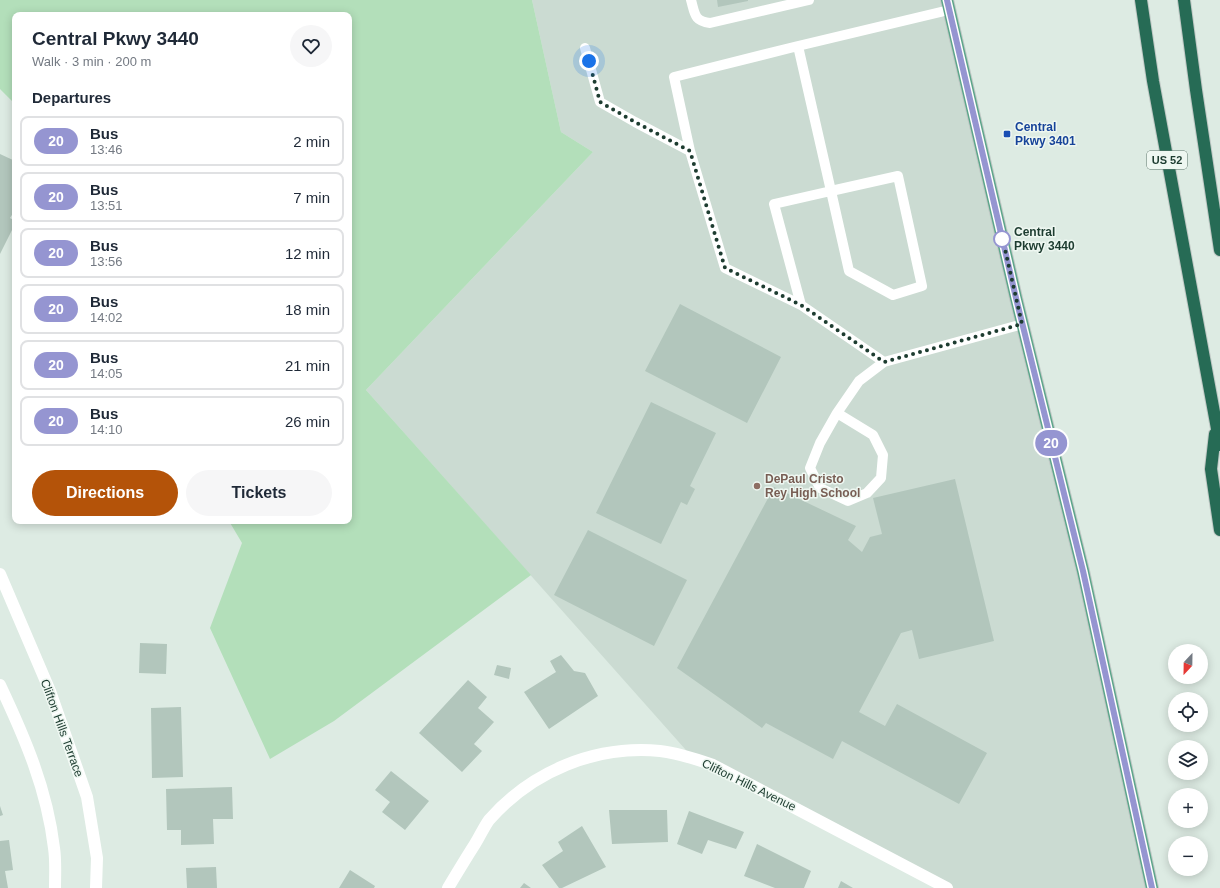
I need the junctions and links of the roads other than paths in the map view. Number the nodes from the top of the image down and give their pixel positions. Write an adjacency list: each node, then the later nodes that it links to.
1 (691, 0): 2 (lane)
2 (809, 0)
3 (1141, 0): 15 (highway, US 52)
4 (1184, 0): 10 (highway)
5 (948, 5): 6 (lane); 12 (main road)
6 (798, 46): 8 (lane); 9 (lane)
7 (585, 48): 8 (lane)
8 (690, 151): 11 (lane)
9 (831, 191): 9 (lane); 11 (lane)
10 (1220, 250)
11 (801, 305): 13 (lane)
12 (1022, 324): 13 (lane); 24 (main road)
13 (884, 362): 14 (lane)
14 (837, 413): 14 (lane)
15 (1216, 425): 16 (highway, US 52); 17 (highway)
16 (1220, 445)
17 (1220, 530)
18 (0, 574): 21 (street, Clifton Hills Terrace)
19 (0, 685): 20 (street)
20 (55, 888)
21 (96, 888)
22 (448, 888): 23 (street, Clifton Hills Avenue)
23 (946, 888)
24 (1152, 888)

